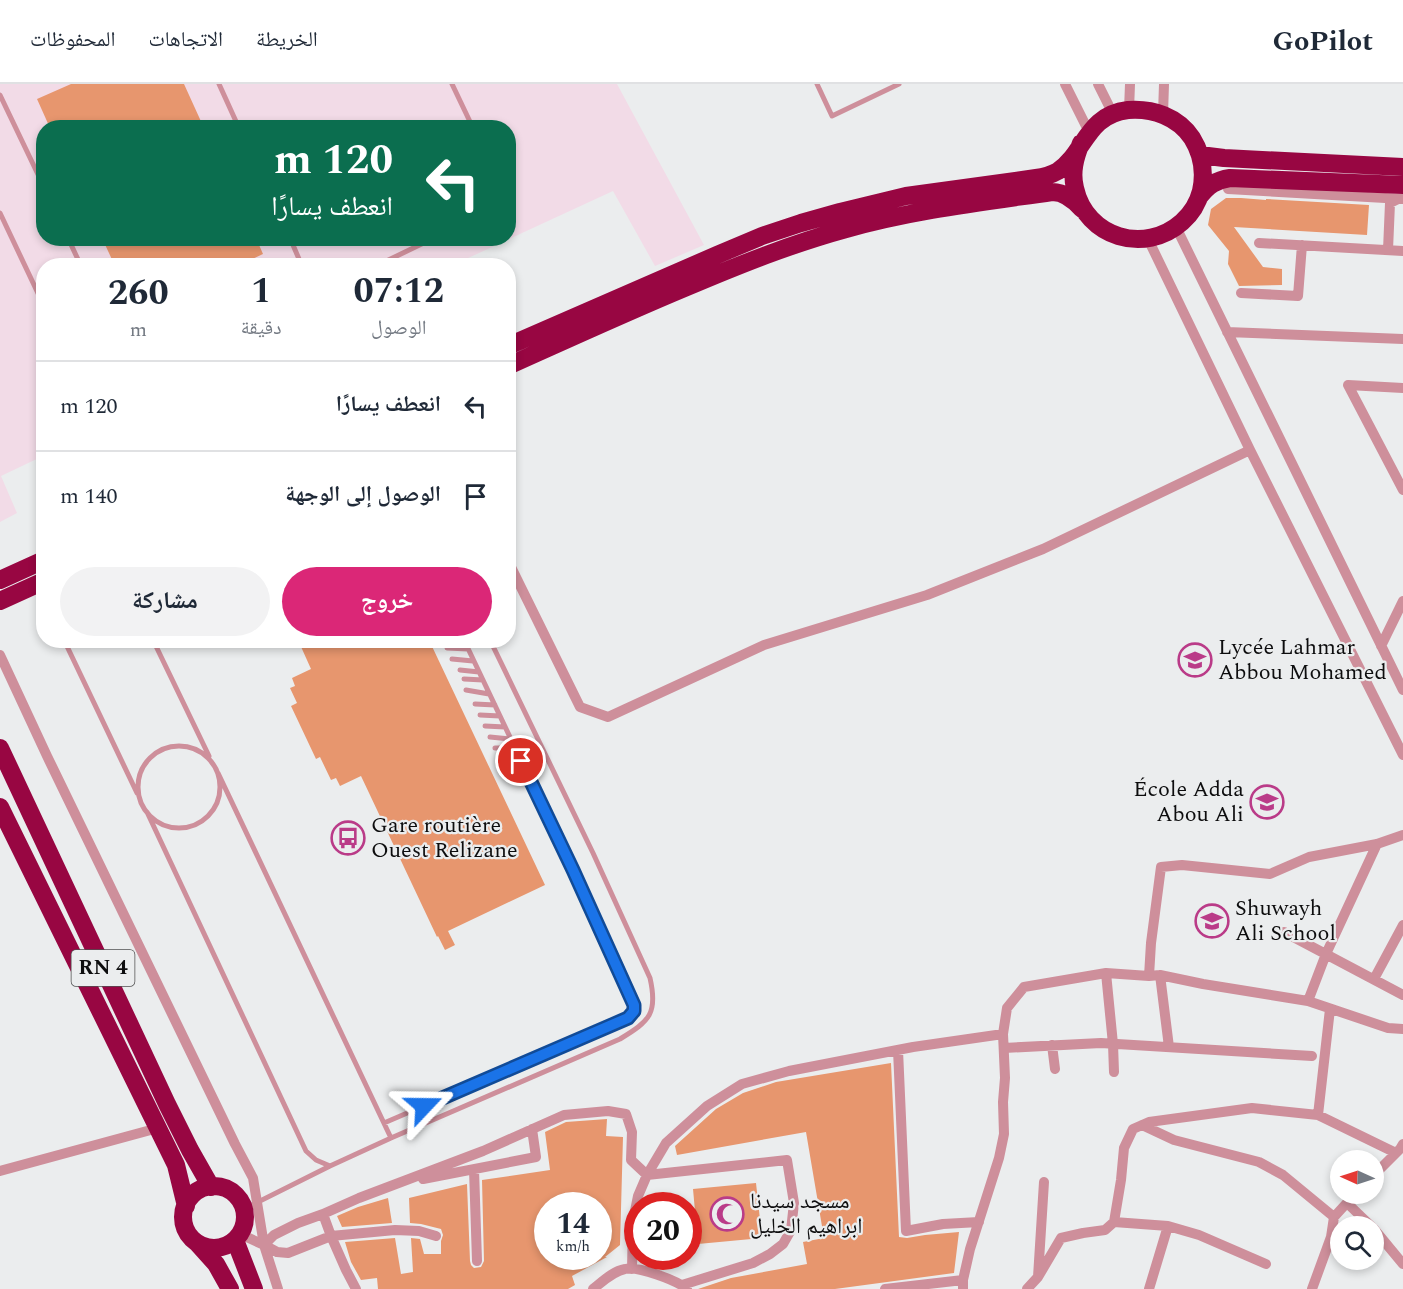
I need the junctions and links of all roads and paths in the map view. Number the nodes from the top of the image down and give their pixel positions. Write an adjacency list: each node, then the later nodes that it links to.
1 (219, 84): 12 (lane)
2 (452, 84): 13 (lane)
3 (817, 84): 4 (lane)
4 (899, 84)
5 (1065, 84): 14 (street)
6 (1098, 84): 10 (street)
7 (1130, 84): 10 (street)
8 (1164, 84): 11 (street)
9 (0, 95): 16 (lane)
10 (1121, 112): 11 (highway); 14 (highway)
11 (1163, 114): 15 (highway)
12 (235, 120)
13 (469, 120)
14 (1085, 138): 21 (highway); 35 (highway)
15 (1200, 155): 17 (highway); 19 (highway)
16 (36, 170)
17 (1401, 186): 18 (street); 19 (highway); 28 (street)
18 (1228, 189)
19 (1200, 196): 22 (highway)
20 (0, 213): 31 (lane)
21 (1086, 214): 23 (highway); 36 (highway)
22 (1176, 227): 23 (highway); 33 (street)
23 (1148, 239): 38 (street)
24 (1259, 243): 26 (street)
25 (1403, 244): 29 (street)
26 (1302, 245): 28 (street); 32 (street)
27 (417, 246): 30 (lane)
28 (1388, 250): 29 (street)
29 (1403, 251)
30 (393, 258)
31 (36, 289)
32 (1241, 293)
33 (1227, 332): 34 (street); 46 (street)
34 (1403, 339)
35 (516, 343)
36 (516, 362)
37 (1403, 388): 39 (street)
38 (1250, 450): 41 (street); 73 (street)
39 (1403, 490)
40 (36, 564): 42 (highway)
41 (516, 577)
42 (0, 580)
43 (36, 585): 44 (highway)
44 (0, 601)
45 (1403, 601): 46 (street)
46 (1381, 646): 60 (street)
47 (68, 648): 82 (lane)
48 (157, 648): 74 (lane)
49 (447, 648): 51 (lane)
50 (494, 648): 111 (lane)
51 (468, 649): 54 (lane)
52 (0, 655): 125 (street)
53 (453, 659): 54 (lane)
54 (473, 661): 56 (lane)
55 (460, 670): 56 (lane)
56 (479, 672): 58 (lane)
57 (464, 679): 58 (lane)
58 (483, 680): 61 (lane)
59 (466, 690): 61 (lane)
60 (1403, 690)
61 (489, 694): 63 (lane)
62 (475, 704): 63 (lane)
63 (495, 705): 65 (lane)
64 (480, 715): 65 (lane)
65 (500, 716): 67 (lane)
66 (485, 726): 67 (lane)
67 (505, 727): 69 (lane)
68 (490, 737): 69 (lane)
69 (511, 739): 72 (lane)
70 (0, 748): 120 (highway, RN 4)
71 (495, 748): 72 (lane)
72 (516, 748): 76 (lane)
73 (1403, 755)
74 (211, 760): 79 (lane); 82 (lane)
75 (501, 760): 76 (lane)
76 (521, 761): 78 (lane)
77 (507, 770): 78 (lane)
78 (526, 771): 81 (lane)
79 (218, 773): 84 (lane); 107 (lane)
80 (511, 781): 81 (lane)
81 (532, 784): 107 (lane)
82 (140, 800): 84 (lane)
83 (0, 807): 109 (highway, RN 4)
84 (147, 812): 114 (lane)
85 (1403, 836): 86 (street)
86 (1377, 844): 89 (street); 91 (street)
87 (1403, 926): 92 (street)
88 (1284, 932): 89 (street)
89 (1326, 954): 92 (street); 94 (street)
90 (1106, 973): 91 (street); 97 (street); 98 (street)
91 (1154, 975): 94 (street); 100 (street)
92 (1374, 979): 93 (street)
93 (1403, 994)
94 (1308, 1001): 95 (street)
95 (1330, 1009): 96 (street); 106 (street)
96 (1403, 1029)
97 (1004, 1034): 101 (street); 102 (street)
98 (1113, 1044): 99 (street); 100 (street); 105 (street)
99 (1052, 1046): 101 (street); 104 (street)
100 (1169, 1047): 103 (street)
101 (1004, 1048): 130 (street)
102 (898, 1050): 117 (street); 130 (street)
103 (1312, 1056)
104 (1055, 1069)
105 (1114, 1072)
106 (1318, 1115): 108 (street); 112 (street)
107 (384, 1123): 111 (lane)
108 (1142, 1125): 127 (street); 131 (street)
109 (158, 1128): 116 (street); 124 (highway, RN 4)
110 (532, 1129): 115 (street); 117 (street); 119 (street)
111 (391, 1138): 114 (lane)
112 (1400, 1149): 113 (street)
113 (1384, 1165)
114 (330, 1166): 125 (lane)
115 (474, 1169): 119 (street); 140 (street)
116 (0, 1172)
117 (647, 1175): 121 (street); 147 (street)
118 (1044, 1182): 145 (street)
119 (397, 1184): 126 (street)
120 (211, 1186): 124 (highway); 125 (highway)
121 (640, 1192)
122 (1346, 1204): 128 (street)
123 (1348, 1204): 129 (street)
124 (186, 1206): 138 (highway)
125 (251, 1206): 135 (highway); 139 (street)
126 (324, 1214): 133 (street); 139 (street)
127 (1333, 1216)
128 (1335, 1216)
129 (1361, 1216)
130 (979, 1222): 146 (street)
131 (1114, 1222): 132 (street); 145 (street)
132 (1168, 1226): 142 (street); 155 (street)
133 (332, 1236): 134 (street); 139 (street); 151 (street)
134 (436, 1236)
135 (237, 1237): 138 (highway); 139 (street); 149 (highway)
136 (1330, 1240): 156 (street)
137 (1384, 1241): 141 (street)
138 (197, 1242): 148 (highway)
139 (264, 1245): 150 (street)
140 (477, 1261)
141 (1402, 1262)
142 (1266, 1264)
143 (624, 1269): 152 (street)
144 (637, 1270): 147 (street)
145 (1038, 1276): 154 (street)
146 (963, 1285): 153 (street)
147 (684, 1287)
148 (230, 1289)
149 (254, 1289)
150 (278, 1289)
151 (356, 1289)
152 (593, 1289)
153 (885, 1289)
154 (1027, 1289)
155 (1149, 1289)
156 (1312, 1289)

